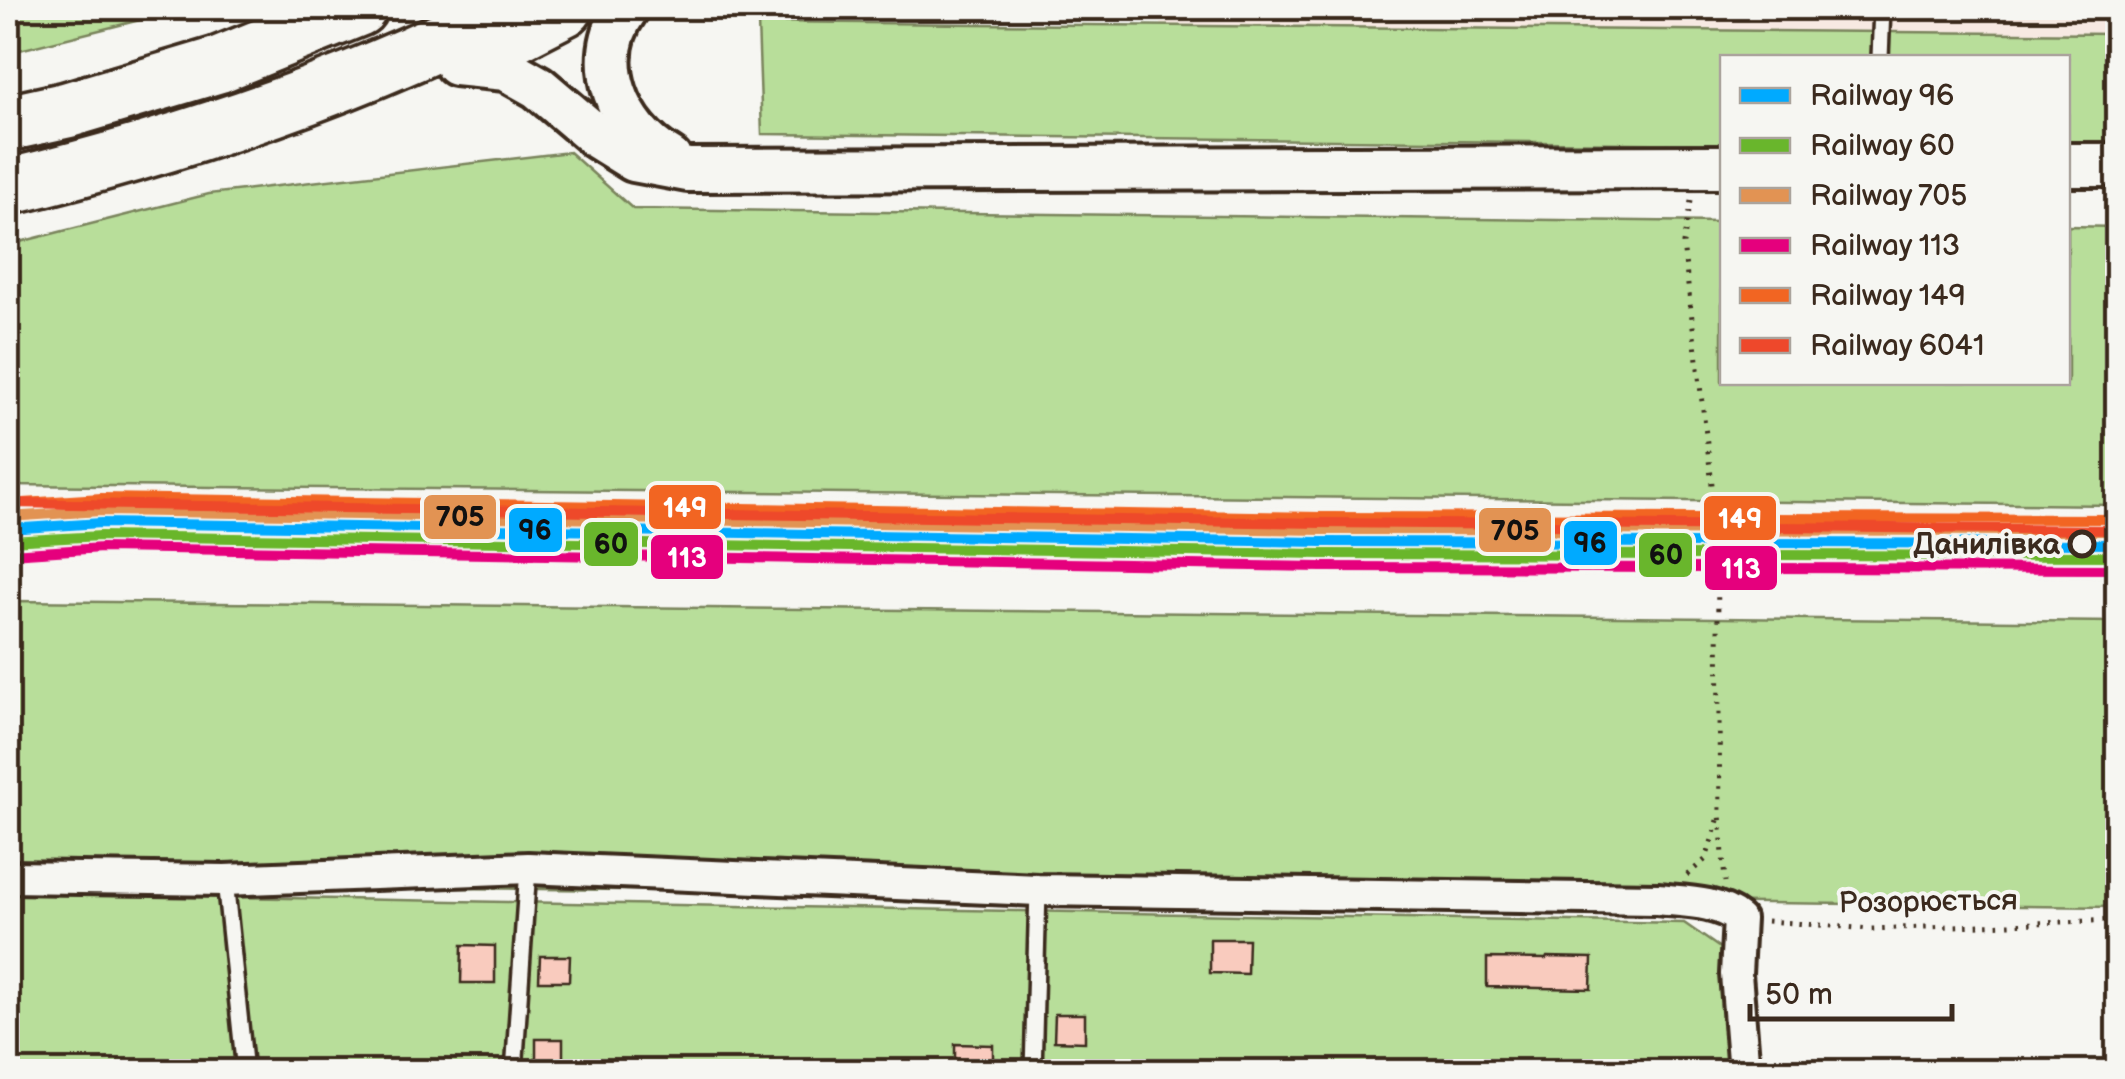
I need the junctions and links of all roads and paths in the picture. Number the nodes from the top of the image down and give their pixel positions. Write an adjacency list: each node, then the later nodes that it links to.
1 (359, 8): 9 (highway)
2 (510, 8): 8 (highway)
3 (565, 8): 7 (highway)
4 (627, 8): 13 (street)
5 (1882, 8): 6 (lane)
6 (1880, 55)
7 (456, 64): 8 (highway); 13 (street)
8 (274, 110): 14 (highway)
9 (8, 123)
10 (2070, 165): 11 (street)
11 (2118, 165)
12 (1710, 168): 13 (street); 15 (path)
13 (688, 170)
14 (8, 187)
15 (1720, 814): 20 (path); 21 (path)
16 (528, 868): 18 (street); 19 (street); 24 (lane)
17 (8, 877): 18 (street)
18 (224, 880): 23 (lane)
19 (1038, 890): 20 (street); 25 (lane)
20 (1656, 900): 21 (street)
21 (1733, 914): 22 (path, Розорюється); 26 (street)
22 (2118, 920)
23 (245, 1072)
24 (514, 1072)
25 (1033, 1072)
26 (1744, 1072)

